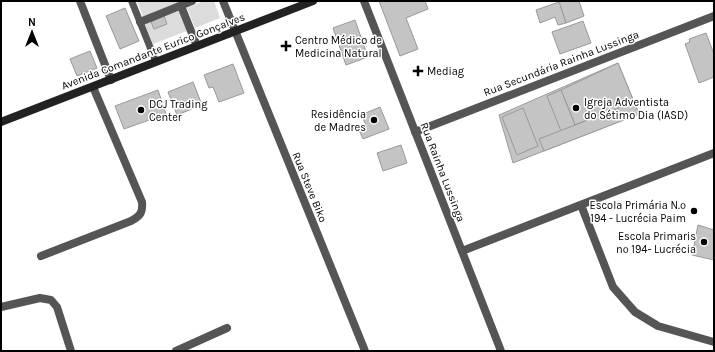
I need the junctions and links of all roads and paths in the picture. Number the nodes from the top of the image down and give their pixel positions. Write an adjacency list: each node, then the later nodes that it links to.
1 (80, 1): 13 (street)
2 (192, 1): 7 (street)
3 (223, 1): 10 (street, Rua Steve Biko)
4 (313, 1): 10 (main road, Avenida Comandante Eurico Gonçalves)
5 (364, 1): 16 (street, Rua Rainha Lussinga)
6 (132, 2): 9 (lane)
7 (181, 6): 9 (street); 11 (street)
8 (714, 16): 16 (street, Rua Secundária Rainha Lussinga)
9 (140, 22): 12 (lane)
10 (235, 31): 11 (main road, Avenida Comandante Eurico Gonçalves); 26 (street, Rua Steve Biko)
11 (197, 46): 12 (main road, Avenida Comandante Eurico Gonçalves)
12 (156, 62): 13 (main road, Avenida Comandante Eurico Gonçalves)
13 (111, 80): 14 (main road, Avenida Comandante Eurico Gonçalves)
14 (93, 86): 15 (main road, Avenida Comandante Eurico Gonçalves); 20 (street)
15 (1, 122)
16 (415, 132): 19 (street, Rua Rainha Lussinga)
17 (714, 153): 18 (street)
18 (581, 205): 19 (street); 23 (street)
19 (462, 251): 27 (street, Rua Rainha Lussinga)
20 (41, 256)
21 (1, 307): 24 (street)
22 (227, 328): 25 (street)
23 (714, 342)
24 (71, 351)
25 (176, 351)
26 (365, 351)
27 (500, 351)

